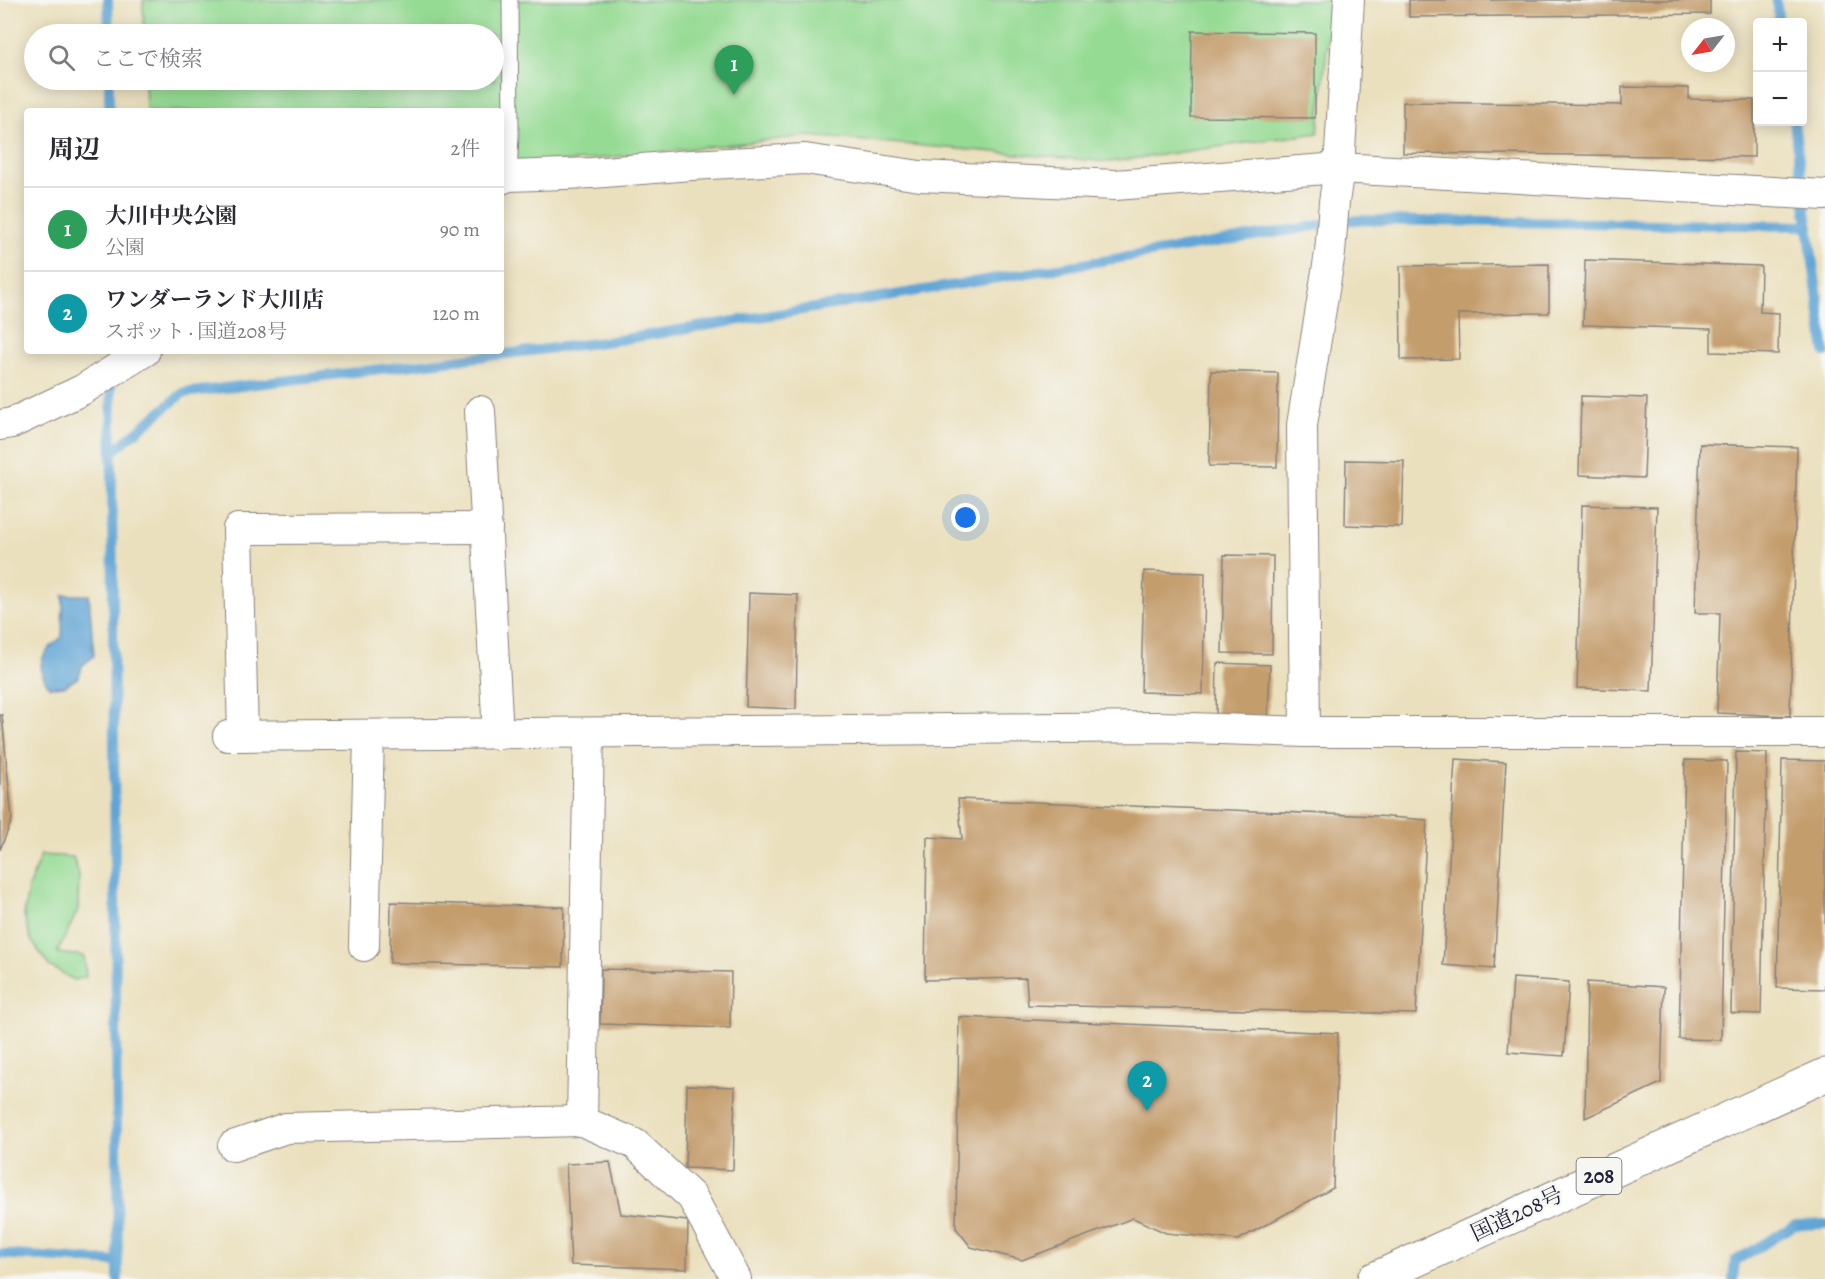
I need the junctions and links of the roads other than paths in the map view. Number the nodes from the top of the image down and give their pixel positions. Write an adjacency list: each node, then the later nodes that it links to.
1 (510, 0): 4 (lane)
2 (1349, 0): 3 (street)
3 (1339, 168): 4 (street); 5 (street); 10 (street)
4 (505, 177)
5 (1821, 195)
6 (140, 354): 8 (street)
7 (480, 411): 9 (street)
8 (0, 425)
9 (487, 528): 13 (street); 14 (street)
10 (1305, 732): 11 (street); 12 (street)
11 (1825, 732)
12 (589, 733): 13 (street); 17 (street)
13 (498, 734): 14 (street)
14 (369, 735): 15 (street)
15 (364, 946)
16 (1825, 1075): 20 (highway, 国道208号 / 208)
17 (582, 1121): 18 (street); 19 (street)
18 (233, 1146)
19 (736, 1279)
20 (1374, 1279)

